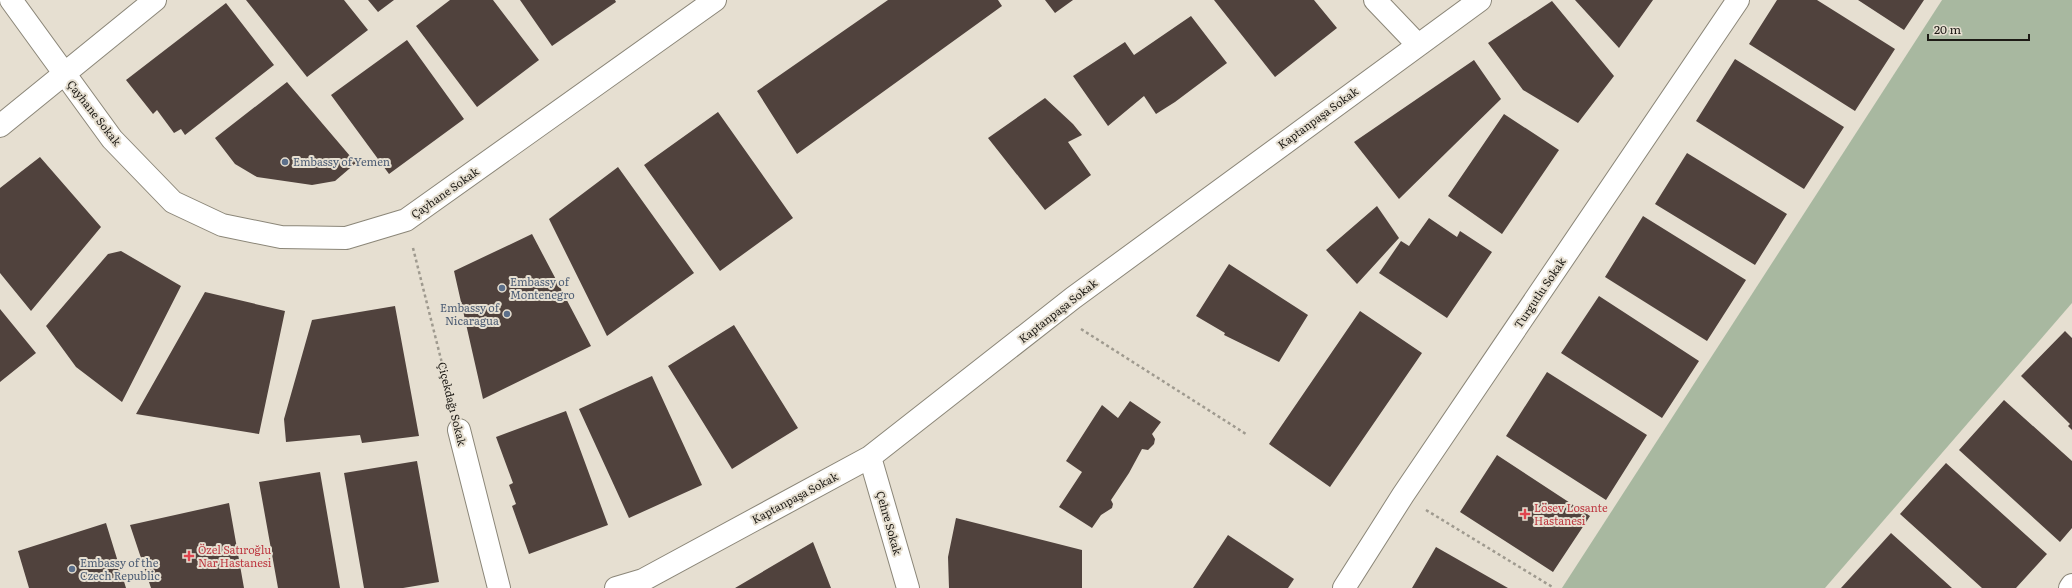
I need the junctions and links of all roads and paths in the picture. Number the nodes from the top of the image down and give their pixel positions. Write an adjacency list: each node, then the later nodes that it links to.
1 (11, 0): 8 (street, Çayhane Sokak)
2 (155, 0): 8 (street)
3 (715, 0): 10 (street, Çayhane Sokak)
4 (1375, 0): 7 (street)
5 (1480, 0): 7 (street, Kaptanpaşa Sokak)
6 (1736, 3): 15 (street, Turgutlu Sokak)
7 (1418, 45): 11 (street, Kaptanpaşa Sokak)
8 (64, 75): 9 (street); 10 (street, Çayhane Sokak)
9 (0, 126)
10 (406, 220): 12 (path, Çiçekdağı Sokak)
11 (1056, 312): 13 (path); 14 (street, Kaptanpaşa Sokak)
12 (458, 430): 17 (street, Çiçekdağı Sokak)
13 (1246, 434)
14 (870, 458): 18 (street, Kaptanpaşa Sokak); 19 (street, Çehre Sokak)
15 (1403, 495): 20 (street, Turgutlu Sokak); 21 (path)
16 (2072, 585): 22 (street)
17 (499, 588)
18 (616, 588)
19 (908, 588)
20 (1344, 588)
21 (1554, 588)
22 (2070, 588)

